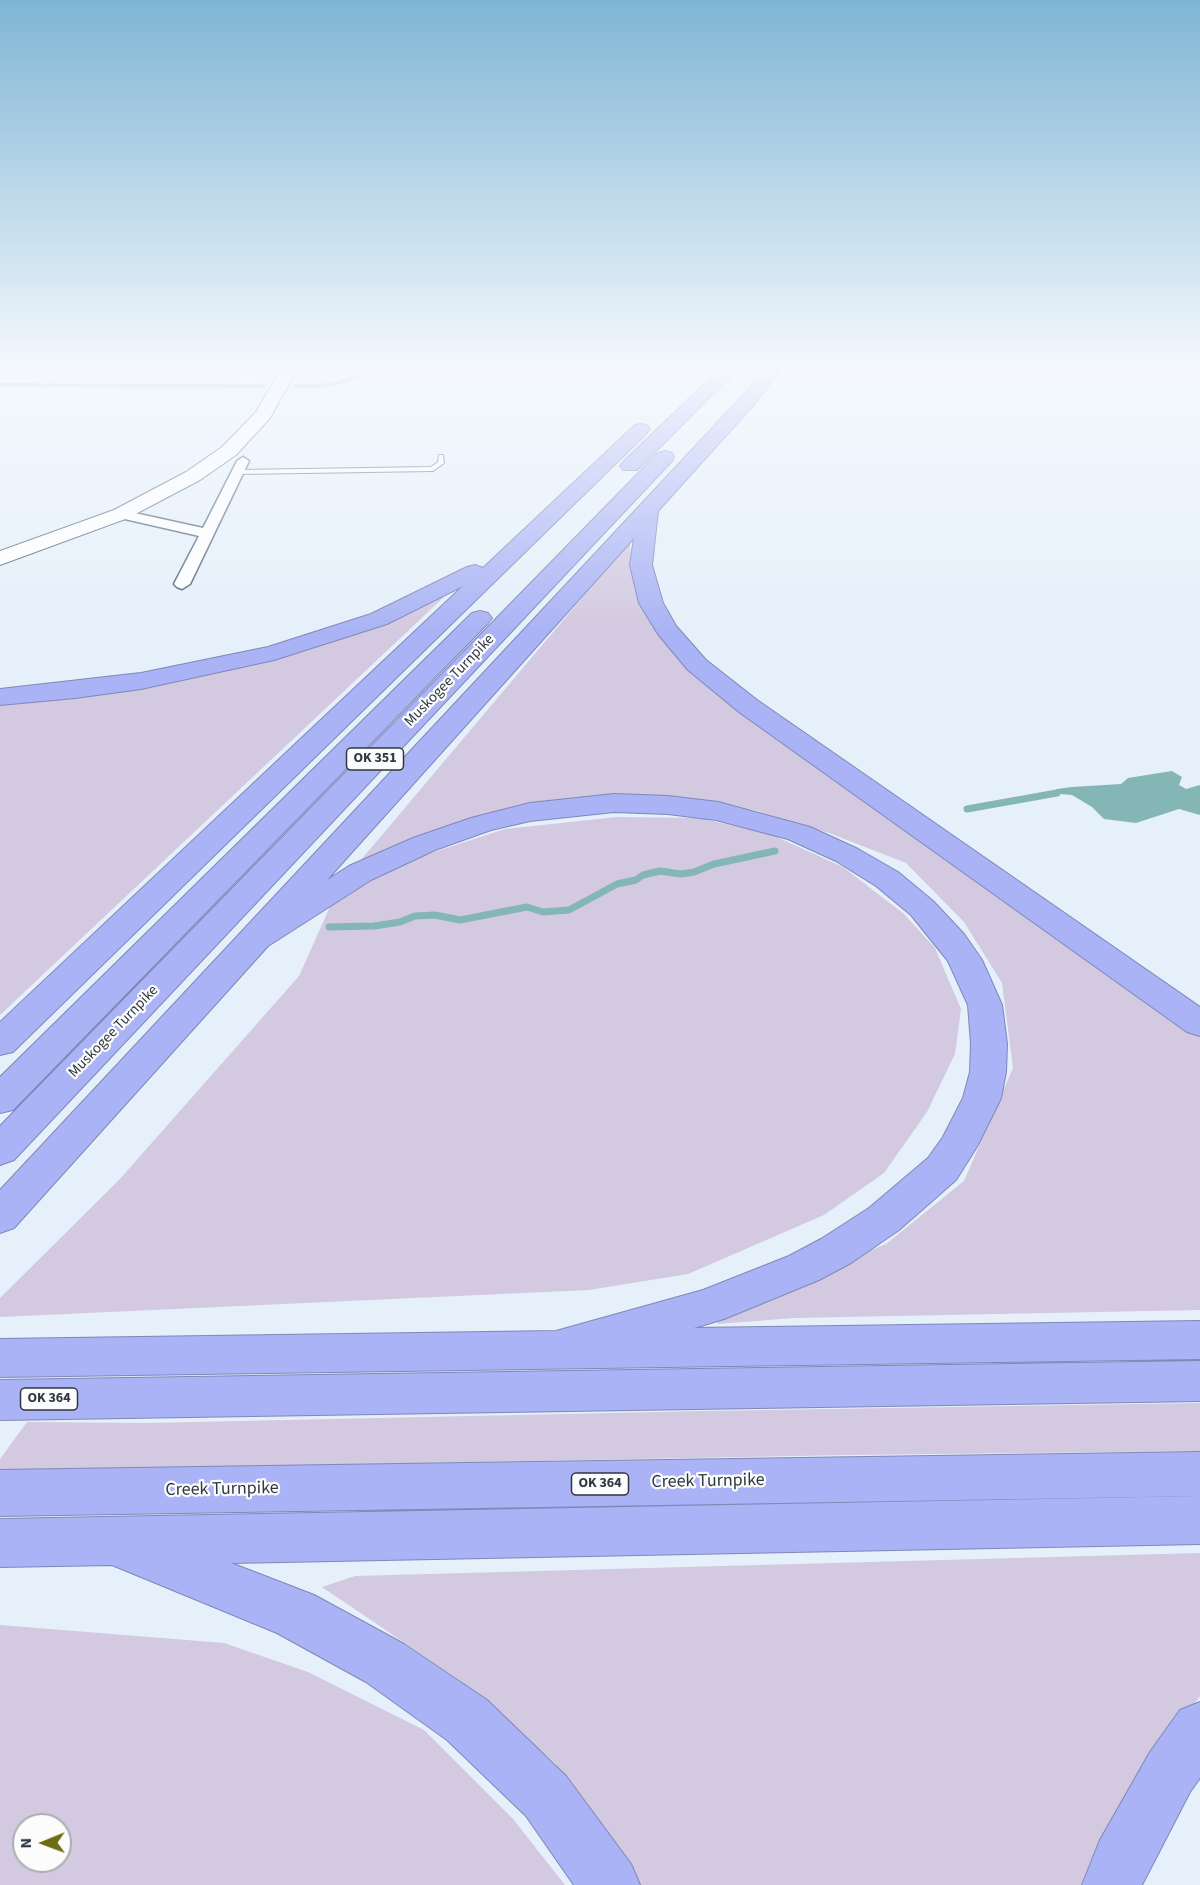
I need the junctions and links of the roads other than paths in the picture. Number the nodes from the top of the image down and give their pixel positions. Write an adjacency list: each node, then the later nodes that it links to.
1 (441, 456): 7 (lane)
2 (219, 457): 9 (street)
3 (612, 457): 11 (highway)
4 (640, 457): 18 (highway, Muskogee Turnpike / OK 351)
5 (666, 457): 19 (highway, Muskogee Turnpike / OK 351)
6 (694, 457): 8 (highway)
7 (240, 466): 10 (street)
8 (648, 508): 15 (highway); 16 (highway)
9 (121, 514): 10 (street); 12 (street)
10 (206, 533): 13 (street)
11 (514, 551): 14 (highway); 17 (highway)
12 (0, 558)
13 (182, 584)
14 (0, 696)
15 (248, 944): 20 (highway); 22 (highway)
16 (1200, 1023)
17 (0, 1043)
18 (0, 1100)
19 (0, 1150)
20 (0, 1217)
21 (1200, 1340): 22 (highway)
22 (558, 1349): 24 (highway)
23 (0, 1358): 24 (highway)
24 (103, 1377): 25 (highway, OK 364); 26 (highway, OK 364)
25 (1200, 1381)
26 (0, 1400)
27 (1200, 1474): 28 (highway, Creek Turnpike / OK 364)
28 (0, 1493)
29 (1200, 1520): 30 (highway)
30 (112, 1541): 31 (highway); 33 (highway)
31 (0, 1543)
32 (1200, 1730): 34 (highway)
33 (610, 1885)
34 (1112, 1885)

